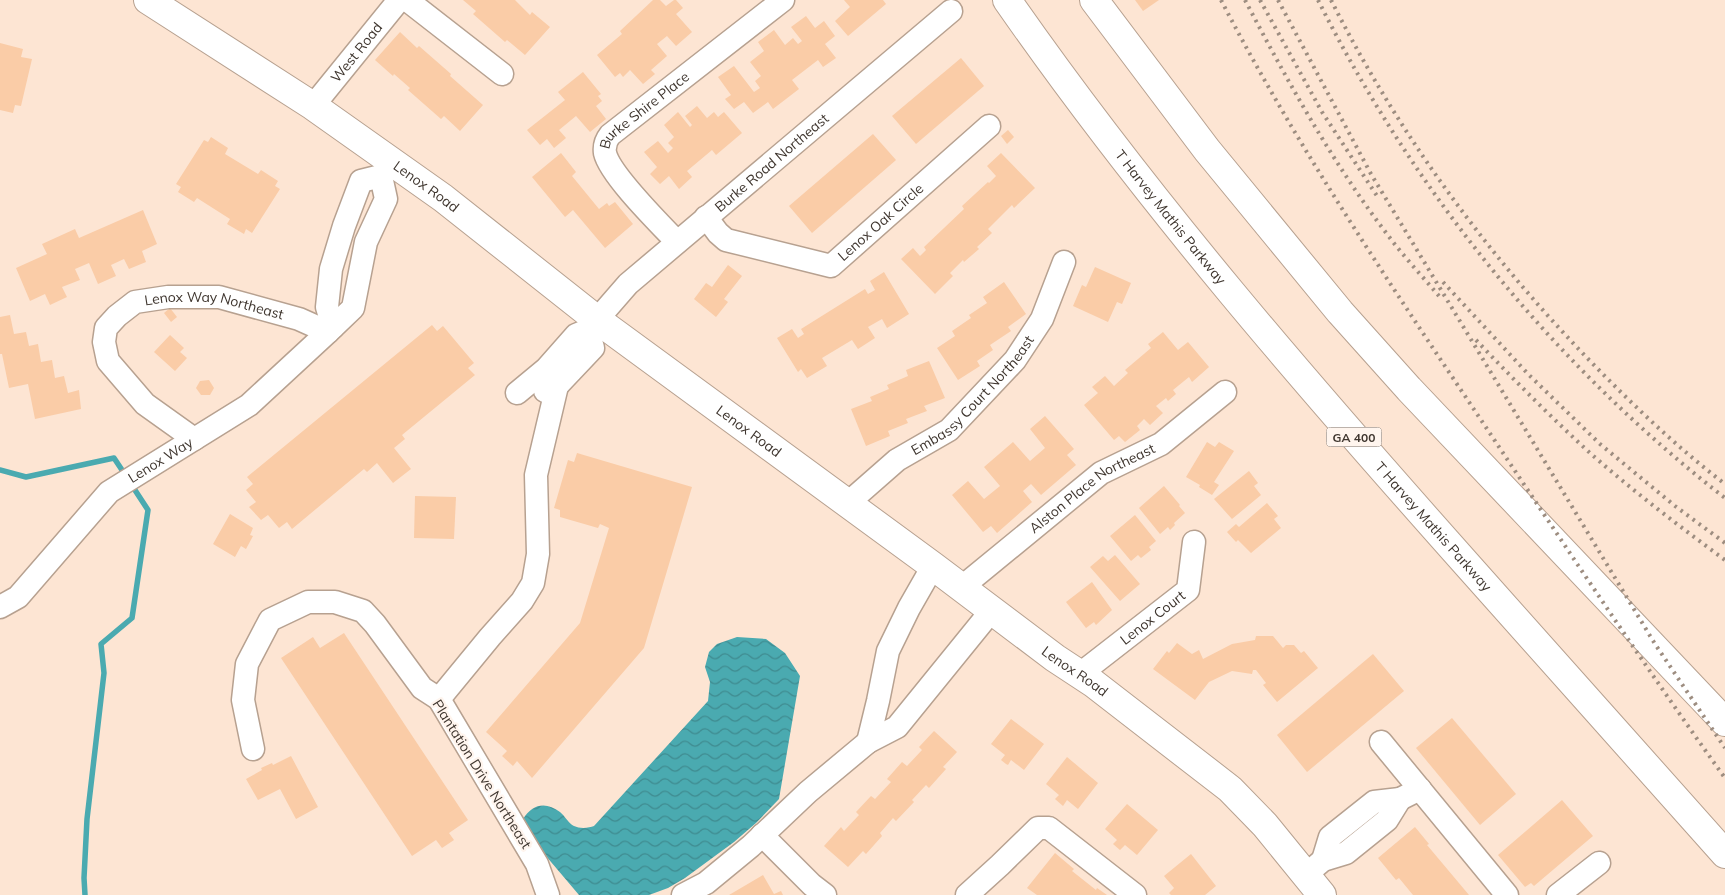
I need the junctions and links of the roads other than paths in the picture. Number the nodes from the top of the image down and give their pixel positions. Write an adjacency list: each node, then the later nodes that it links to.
1 (148, 0): 9 (main road, Lenox Road)
2 (399, 0): 9 (street, West Road)
3 (407, 0): 8 (street)
4 (783, 0): 15 (street, Burke Shire Place)
5 (1007, 0): 37 (main road, T Harvey Mathis Parkway / GA 400)
6 (1094, 0): 31 (main road)
7 (951, 11): 12 (street, Burke Road Northeast)
8 (502, 74)
9 (313, 106): 11 (main road, Lenox Road)
10 (989, 126): 12 (street, Lenox Oak Circle)
11 (386, 168): 13 (street); 14 (street, Lenox Way); 17 (main road, Lenox Road)
12 (706, 217): 15 (street, Burke Road Northeast)
13 (342, 233): 14 (street); 18 (street)
14 (366, 242): 18 (street, Lenox Way)
15 (677, 242): 17 (street, Burke Road Northeast)
16 (1064, 262): 21 (street, Embassy Court Northeast)
17 (592, 324): 21 (main road, Lenox Road); 29 (street, Burke Road Northeast)
18 (331, 330): 20 (street, Lenox Way); 20 (street, Lenox Way Northeast)
19 (1225, 392): 24 (street, Alston Place Northeast)
20 (194, 439): 25 (street, Lenox Way)
21 (848, 503): 23 (main road, Lenox Road)
22 (1194, 542): 27 (street, Lenox Court)
23 (933, 566): 24 (main road, Lenox Road); 28 (street)
24 (962, 587): 26 (main road, Lenox Road)
25 (0, 608)
26 (992, 610): 27 (main road, Lenox Road); 30 (street)
27 (1080, 674): 39 (main road, Lenox Road)
28 (880, 692): 30 (street); 32 (street)
29 (439, 699): 34 (street, Plantation Drive Northeast); 40 (street, Plantation Drive Northeast)
30 (909, 712): 32 (street)
31 (1725, 722)
32 (868, 742): 36 (street)
33 (1381, 742): 35 (street)
34 (253, 749)
35 (1420, 789): 39 (street); 45 (street)
36 (762, 835): 41 (street); 42 (street)
37 (1725, 854)
38 (1599, 863): 46 (street)
39 (1317, 877)
40 (548, 895)
41 (683, 895)
42 (825, 895)
43 (967, 895): 44 (street)
44 (1135, 895)
45 (1507, 895)
46 (1558, 895)

